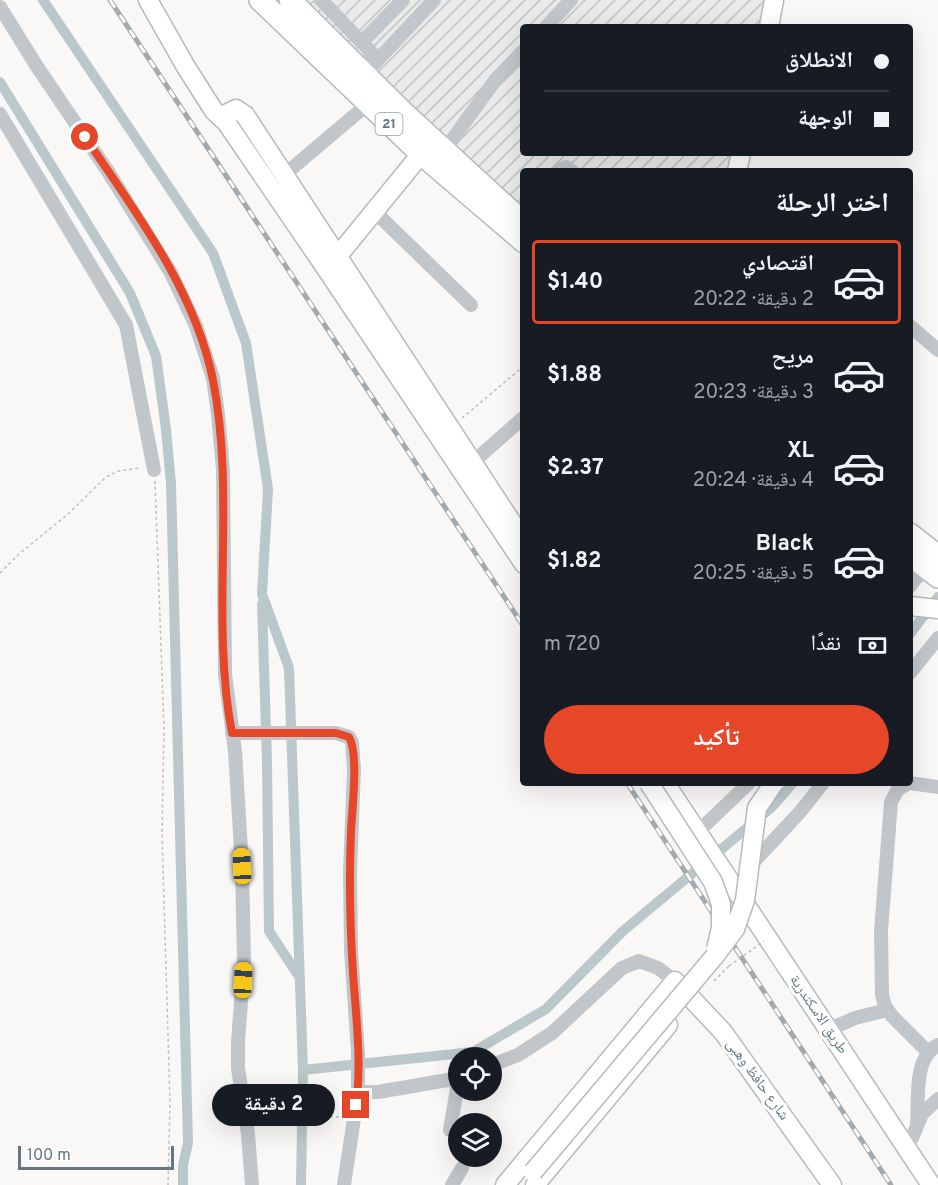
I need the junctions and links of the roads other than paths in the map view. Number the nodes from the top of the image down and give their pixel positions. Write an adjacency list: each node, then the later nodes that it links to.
1 (148, 0): 18 (main road)
2 (260, 0): 16 (highway, 21)
3 (290, 0): 15 (highway, 21)
4 (321, 0): 13 (street)
5 (434, 0): 10 (street)
6 (571, 0): 11 (street)
7 (774, 0): 12 (main road)
8 (400, 1): 10 (street); 13 (street)
9 (0, 7): 40 (street)
10 (416, 19): 15 (street)
11 (549, 24)
12 (770, 24)
13 (362, 42): 15 (street)
14 (520, 54): 19 (street)
15 (369, 70): 19 (highway, 21)
16 (368, 104): 19 (highway, 21); 20 (street)
17 (0, 114): 30 (street)
18 (226, 122): 20 (main road); 33 (main road)
19 (433, 148): 21 (main road); 22 (highway, 21); 23 (highway, 21)
20 (284, 175): 24 (main road)
21 (374, 211): 24 (main road); 25 (street)
22 (520, 214)
23 (520, 238)
24 (337, 257): 29 (main road)
25 (471, 305)
26 (913, 329): 27 (street)
27 (938, 350)
28 (520, 421): 29 (street)
29 (472, 463): 31 (main road)
30 (154, 470)
31 (520, 535)
32 (913, 538): 34 (highway)
33 (520, 558)
34 (930, 561): 35 (street)
35 (913, 582)
36 (913, 606): 37 (main road)
37 (938, 609)
38 (938, 638): 39 (street)
39 (913, 669)
40 (232, 733): 61 (street); 67 (street)
41 (913, 783): 49 (street)
42 (651, 786): 53 (main road, bridge)
43 (667, 786): 50 (main road)
44 (682, 786): 50 (main road)
45 (747, 786): 50 (street)
46 (772, 786): 53 (main road, bridge)
47 (821, 786): 52 (street)
48 (904, 786): 56 (street)
49 (938, 787)
50 (708, 836): 51 (main road, طريق الاسكندرية)
51 (725, 864): 52 (main road, طريق الاسكندرية); 57 (main road, طريق الاسكندرية)
52 (740, 877): 57 (main road, طريق الاسكندرية)
53 (721, 961): 66 (main road, bridge)
54 (675, 981): 55 (main road, شارع حافظ وهبى); 59 (street); 70 (main road)
55 (691, 998): 66 (main road); 71 (main road, شارع حافظ وهبى)
56 (887, 1011): 57 (street); 58 (street)
57 (833, 1027): 63 (main road, طريق الاسكندرية)
58 (933, 1048): 63 (street)
59 (502, 1061)
60 (448, 1080): 61 (street)
61 (358, 1092): 68 (street)
62 (938, 1099): 63 (street)
63 (916, 1143): 65 (main road, طريق الاسكندرية); 72 (main road, طريق الاسكندرية)
64 (462, 1168): 69 (street)
65 (938, 1177)
66 (530, 1181)
67 (252, 1185)
68 (344, 1185)
69 (452, 1185)
70 (505, 1185)
71 (832, 1185)
72 (931, 1185)

